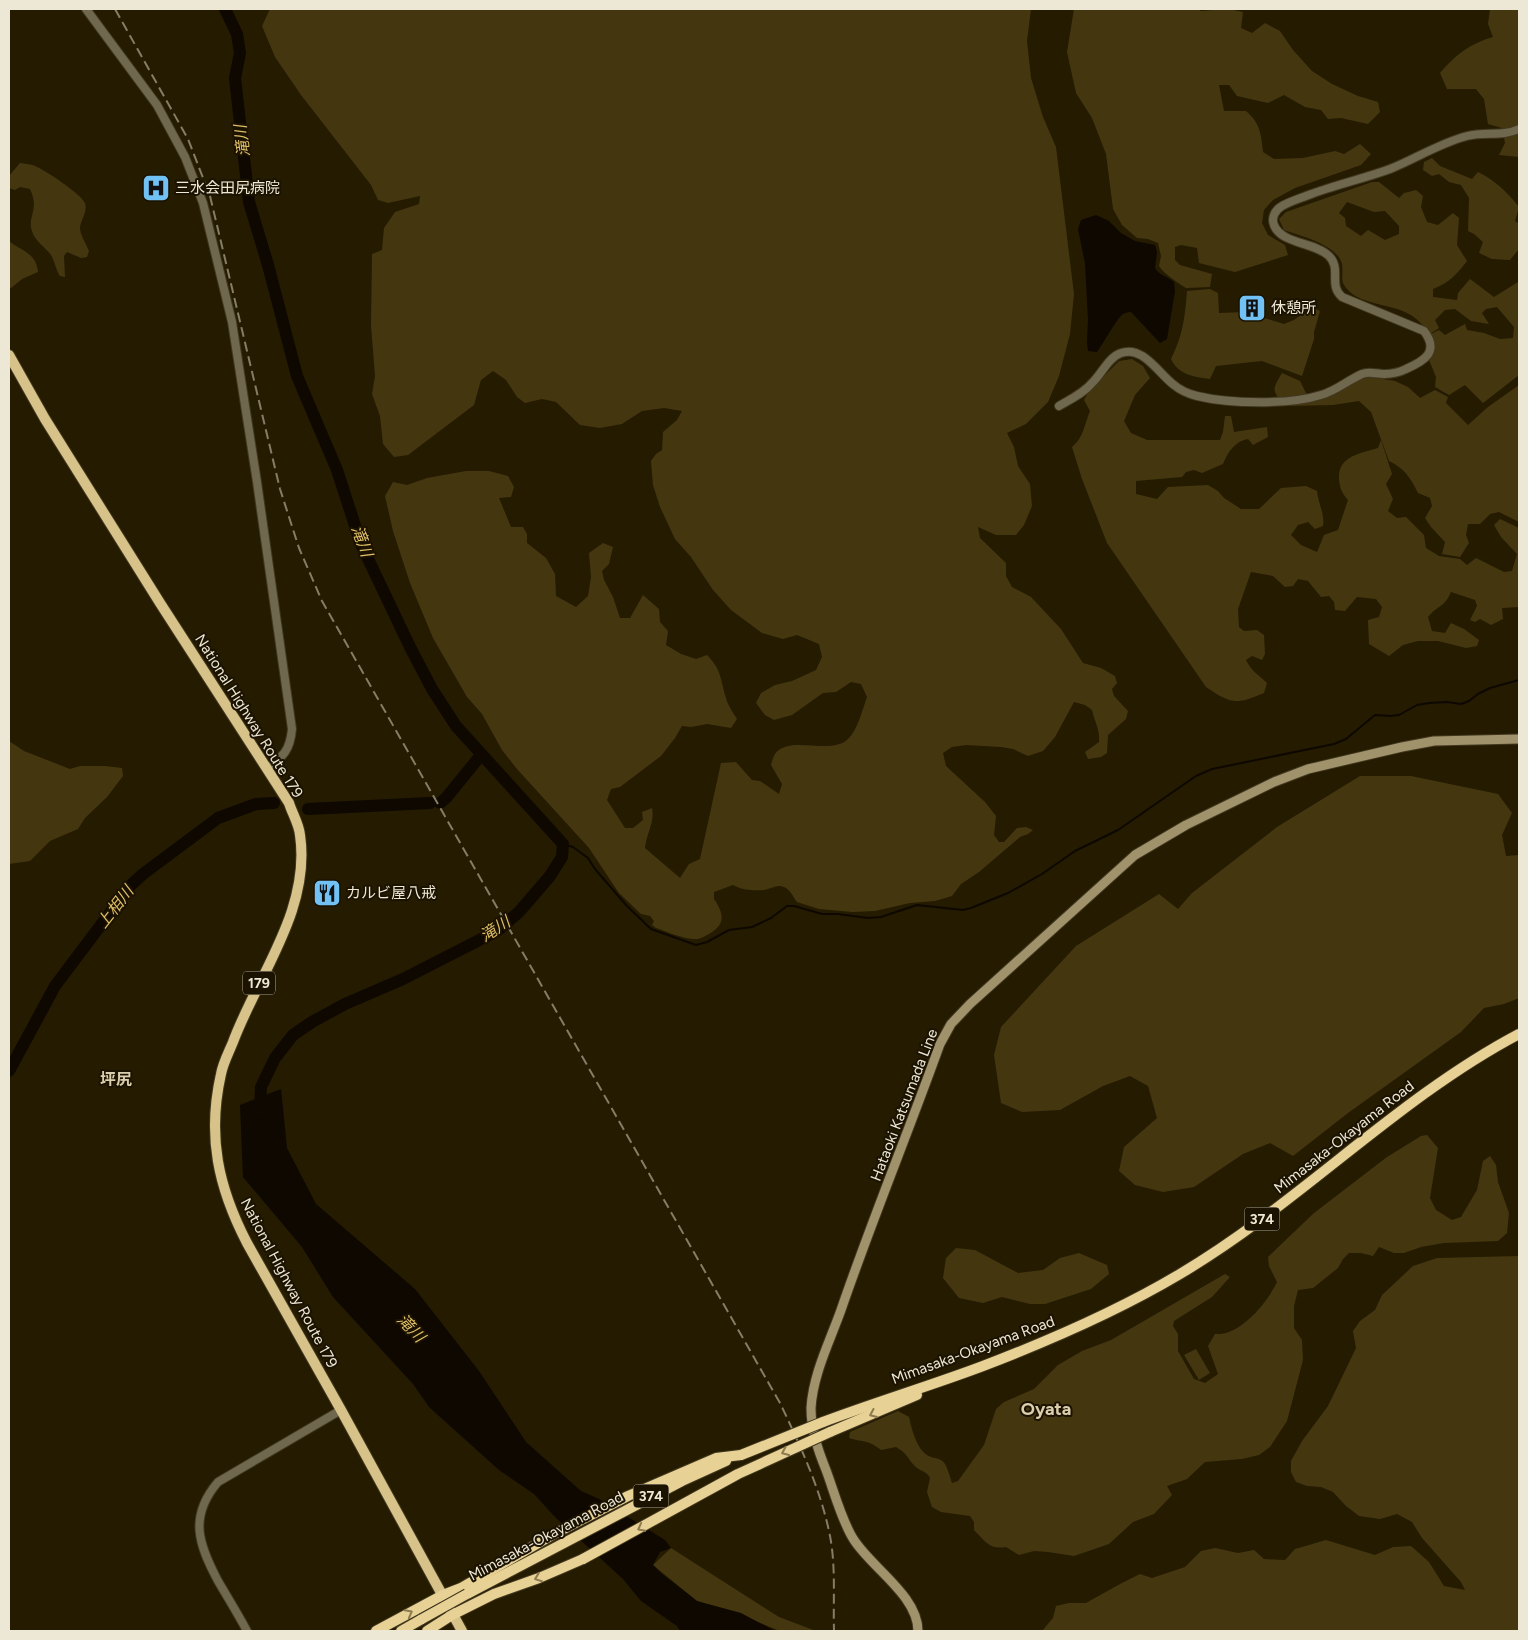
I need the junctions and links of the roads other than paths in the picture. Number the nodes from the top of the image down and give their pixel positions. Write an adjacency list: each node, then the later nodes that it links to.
1 (86, 9): 6 (street)
2 (1519, 129): 4 (street)
3 (9, 355): 6 (highway, National Highway Route 179 / 179)
4 (1059, 406)
5 (1519, 739): 18 (main road, Hataoki Katsumada Line)
6 (267, 768): 9 (highway, National Highway Route 179 / 179)
7 (1519, 1034): 8 (highway, Mimasaka-Okayama Road / 374)
8 (982, 1366): 10 (highway, Mimasaka-Okayama Road / 374, bridge); 12 (highway, one-way to 12, bridge)
9 (341, 1410): 11 (highway, National Highway Route 179 / 179); 13 (street)
10 (741, 1455): 11 (highway); 15 (highway, Mimasaka-Okayama Road / 374, bridge)
11 (443, 1595): 12 (highway, National Highway Route 179 / 179); 14 (highway, one-way to 11)
12 (452, 1614): 16 (highway); 17 (highway, National Highway Route 179 / 179)
13 (247, 1631)
14 (376, 1631)
15 (401, 1631)
16 (427, 1631)
17 (462, 1631)
18 (918, 1631)

